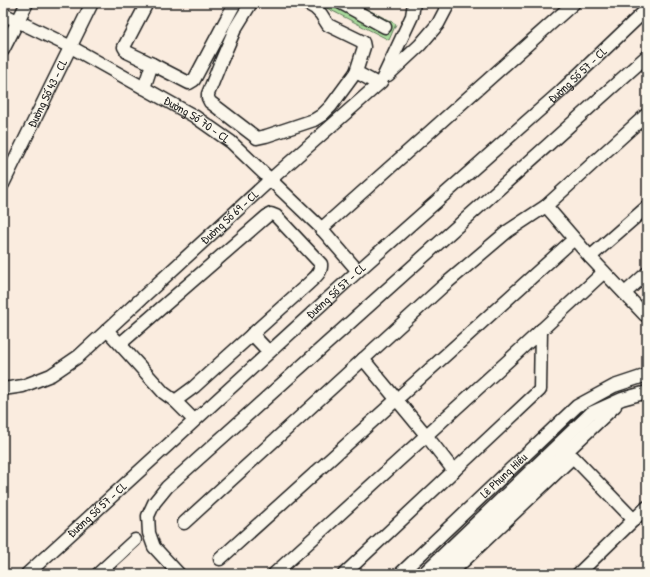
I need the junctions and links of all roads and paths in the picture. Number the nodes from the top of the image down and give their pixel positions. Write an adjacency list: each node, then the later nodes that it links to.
1 (27, 3): 13 (street)
2 (92, 3): 15 (street, Đường Số 43 - CL)
3 (147, 3): 18 (street)
4 (235, 3): 18 (street)
5 (251, 3): 19 (street)
6 (306, 3): 19 (street)
7 (341, 3): 14 (street)
8 (414, 3): 20 (street, Đường Số 69 - CL)
9 (449, 3): 20 (street)
10 (574, 3): 27 (street)
11 (647, 9): 30 (street, Đường Số 57 - CL)
12 (3, 14): 13 (street, Đường Số 70 - CL)
13 (18, 22): 15 (street, Đường Số 70 - CL); 16 (street)
14 (385, 27)
15 (71, 47): 21 (street, Đường Số 70 - CL); 24 (street, Đường Số 43 - CL)
16 (3, 50)
17 (647, 56): 58 (street)
18 (152, 64): 21 (street)
19 (356, 72): 20 (street)
20 (379, 83): 23 (street, Đường Số 69 - CL)
21 (144, 88): 23 (street, Đường Số 70 - CL)
22 (647, 114): 25 (street)
23 (270, 180): 27 (street, Đường Số 70 - CL); 35 (street, Đường Số 69 - CL)
24 (3, 184)
25 (546, 206): 28 (street); 40 (street)
26 (647, 207): 29 (street)
27 (322, 229): 30 (street, Đường Số 70 - CL)
28 (574, 239): 29 (street); 46 (street)
29 (590, 257): 31 (street)
30 (358, 270): 39 (street, Đường Số 57 - CL)
31 (604, 272): 33 (street); 36 (street)
32 (647, 273): 33 (street)
33 (625, 293): 34 (street)
34 (647, 314)
35 (108, 330): 38 (street); 43 (street, Đường Số 69 - CL)
36 (541, 330): 49 (street); 50 (street)
37 (252, 334): 38 (street); 39 (street); 47 (street)
38 (120, 344): 47 (street)
39 (269, 352): 48 (street, Đường Số 57 - CL)
40 (363, 359): 46 (street); 53 (street)
41 (647, 375): 42 (street, Lê Phụng Hiểu)
42 (614, 386): 61 (street, Lê Phụng Hiểu); 62 (street, Lê Phụng Hiểu)
43 (3, 389)
44 (647, 392): 45 (street, Lê Phụng Hiểu)
45 (622, 399): 63 (street, Lê Phụng Hiểu); 64 (street, Lê Phụng Hiểu)
46 (397, 400): 49 (street); 55 (street)
47 (175, 401): 48 (street)
48 (194, 420): 56 (street, Đường Số 57 - CL)
49 (426, 435): 50 (street); 59 (street)
50 (454, 471): 60 (street)
51 (647, 507): 52 (street)
52 (634, 520): 65 (street); 66 (street)
53 (184, 523)
54 (135, 540): 57 (street)
55 (220, 559)
56 (27, 574)
57 (98, 574)
58 (179, 574)
59 (274, 574)
60 (344, 574)
61 (400, 574)
62 (408, 574)
63 (423, 574)
64 (437, 574)
65 (450, 574)
66 (578, 574)

